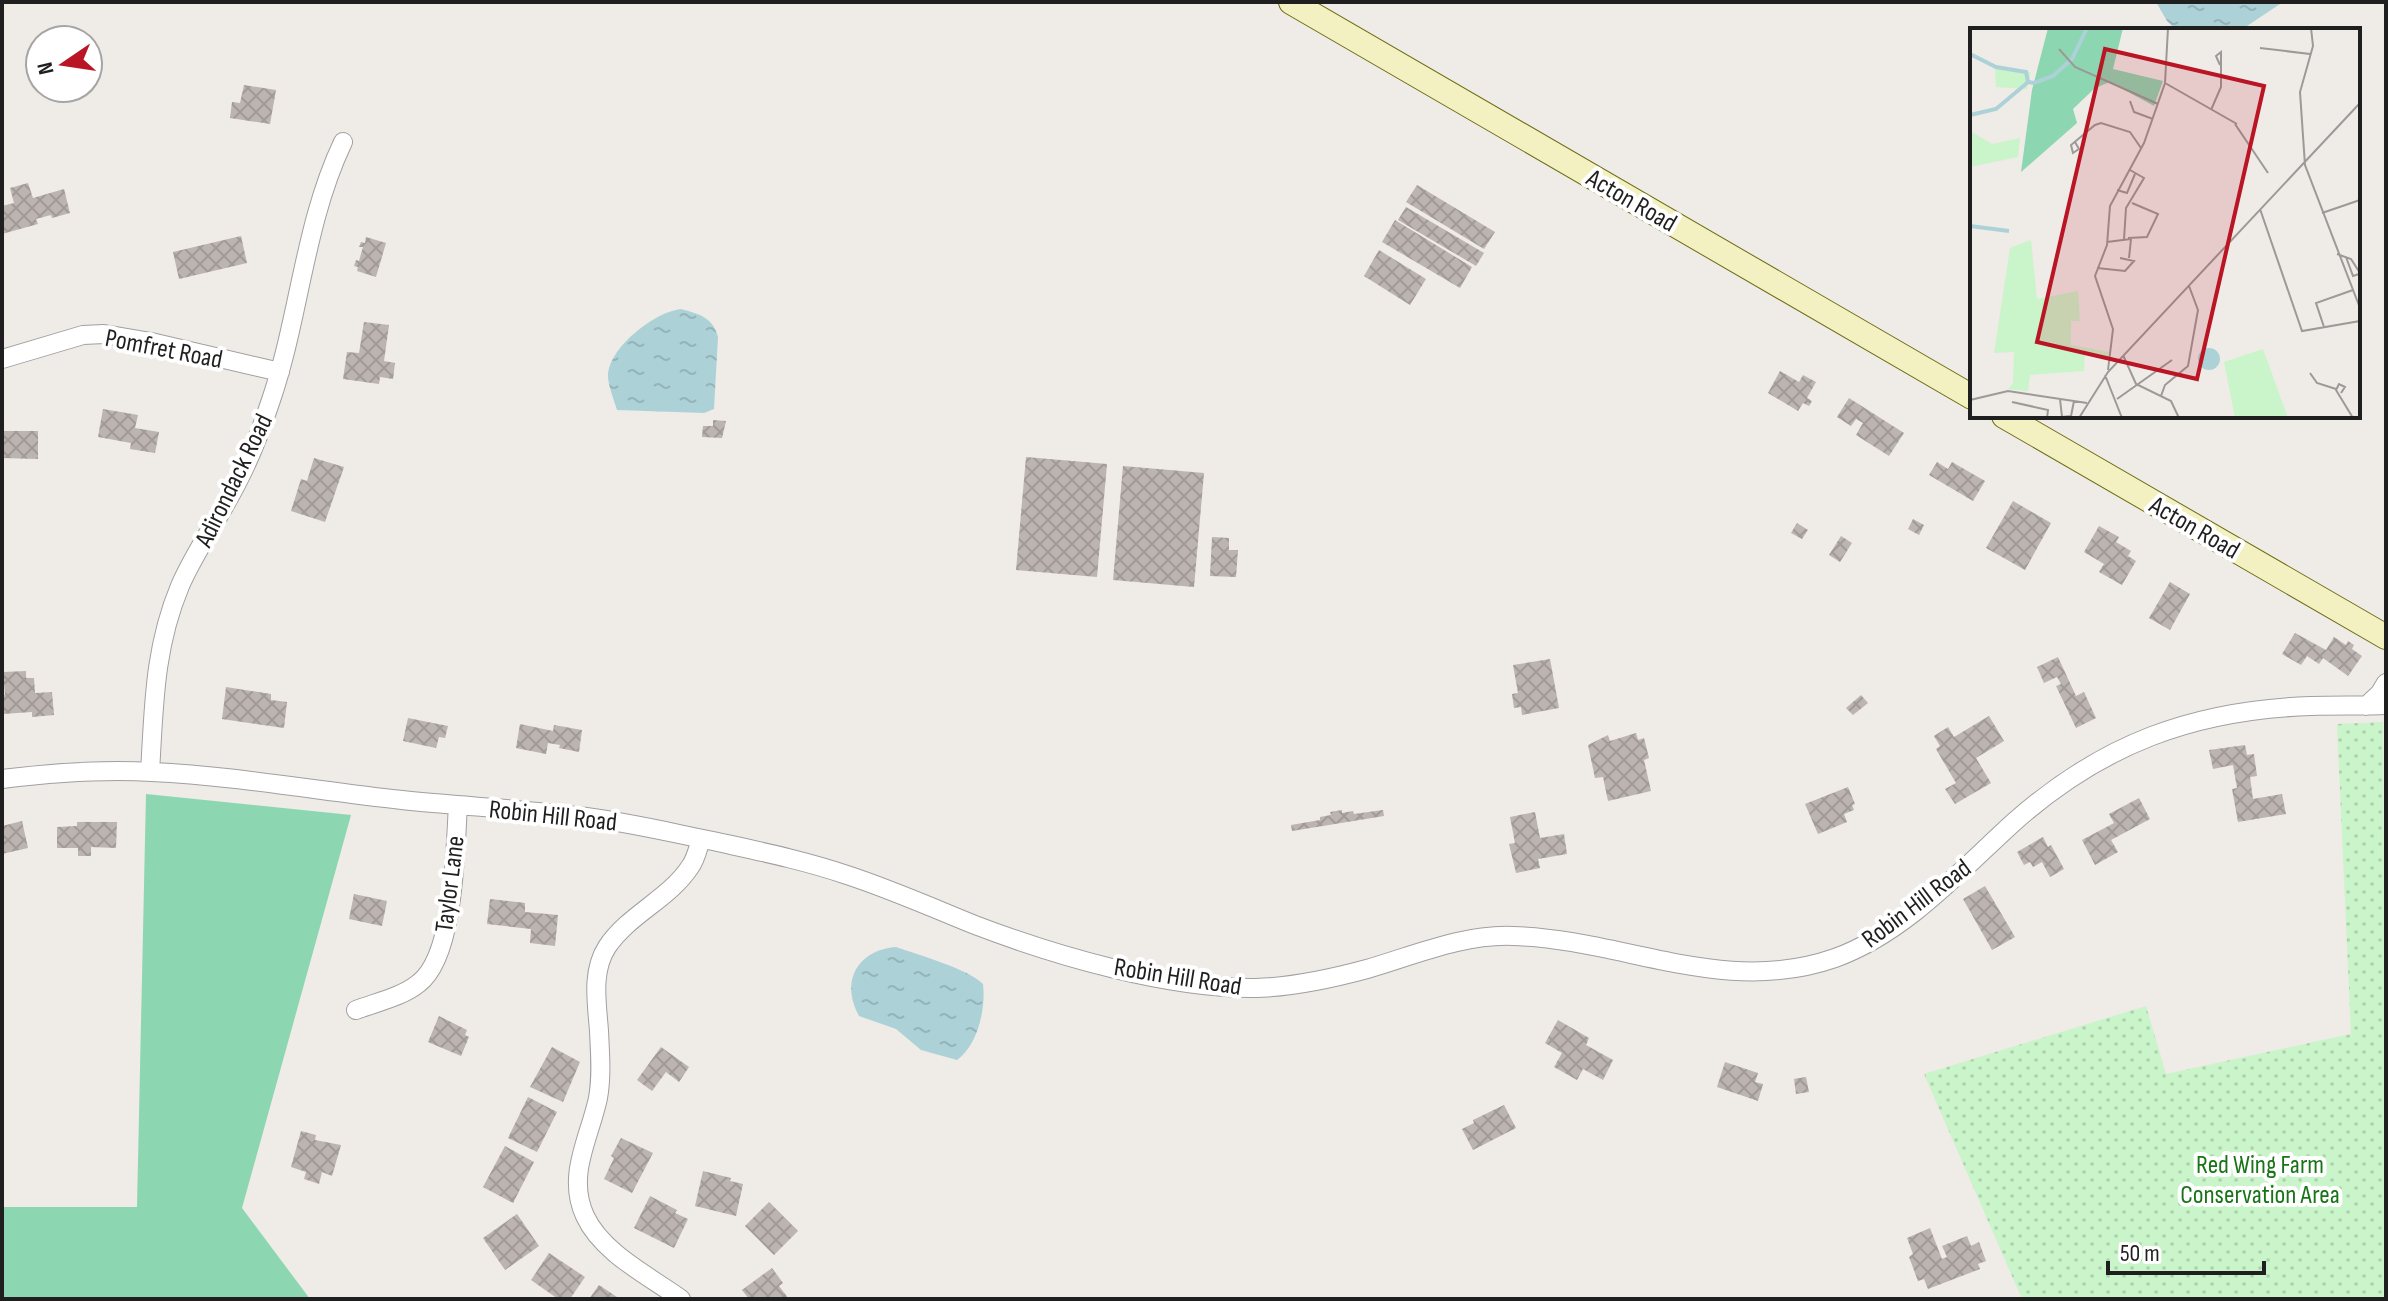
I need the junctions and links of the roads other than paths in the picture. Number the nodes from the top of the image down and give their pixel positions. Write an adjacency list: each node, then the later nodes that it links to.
1 (1291, 2): 5 (main road, Acton Road)
2 (343, 142): 4 (street, Adirondack Road)
3 (2, 359): 4 (street, Pomfret Road)
4 (280, 372): 11 (street, Adirondack Road)
5 (1970, 396)
6 (2007, 418): 7 (main road, Acton Road)
7 (2386, 637)
8 (2386, 683): 10 (street)
9 (2386, 705): 10 (street, Robin Hill Road)
10 (2366, 706): 14 (street, Robin Hill Road)
11 (150, 772): 12 (street, Robin Hill Road); 13 (street, Robin Hill Road)
12 (2, 779)
13 (458, 805): 14 (street, Robin Hill Road); 15 (street, Taylor Lane)
14 (701, 839): 16 (street)
15 (356, 1010)
16 (681, 1299)

